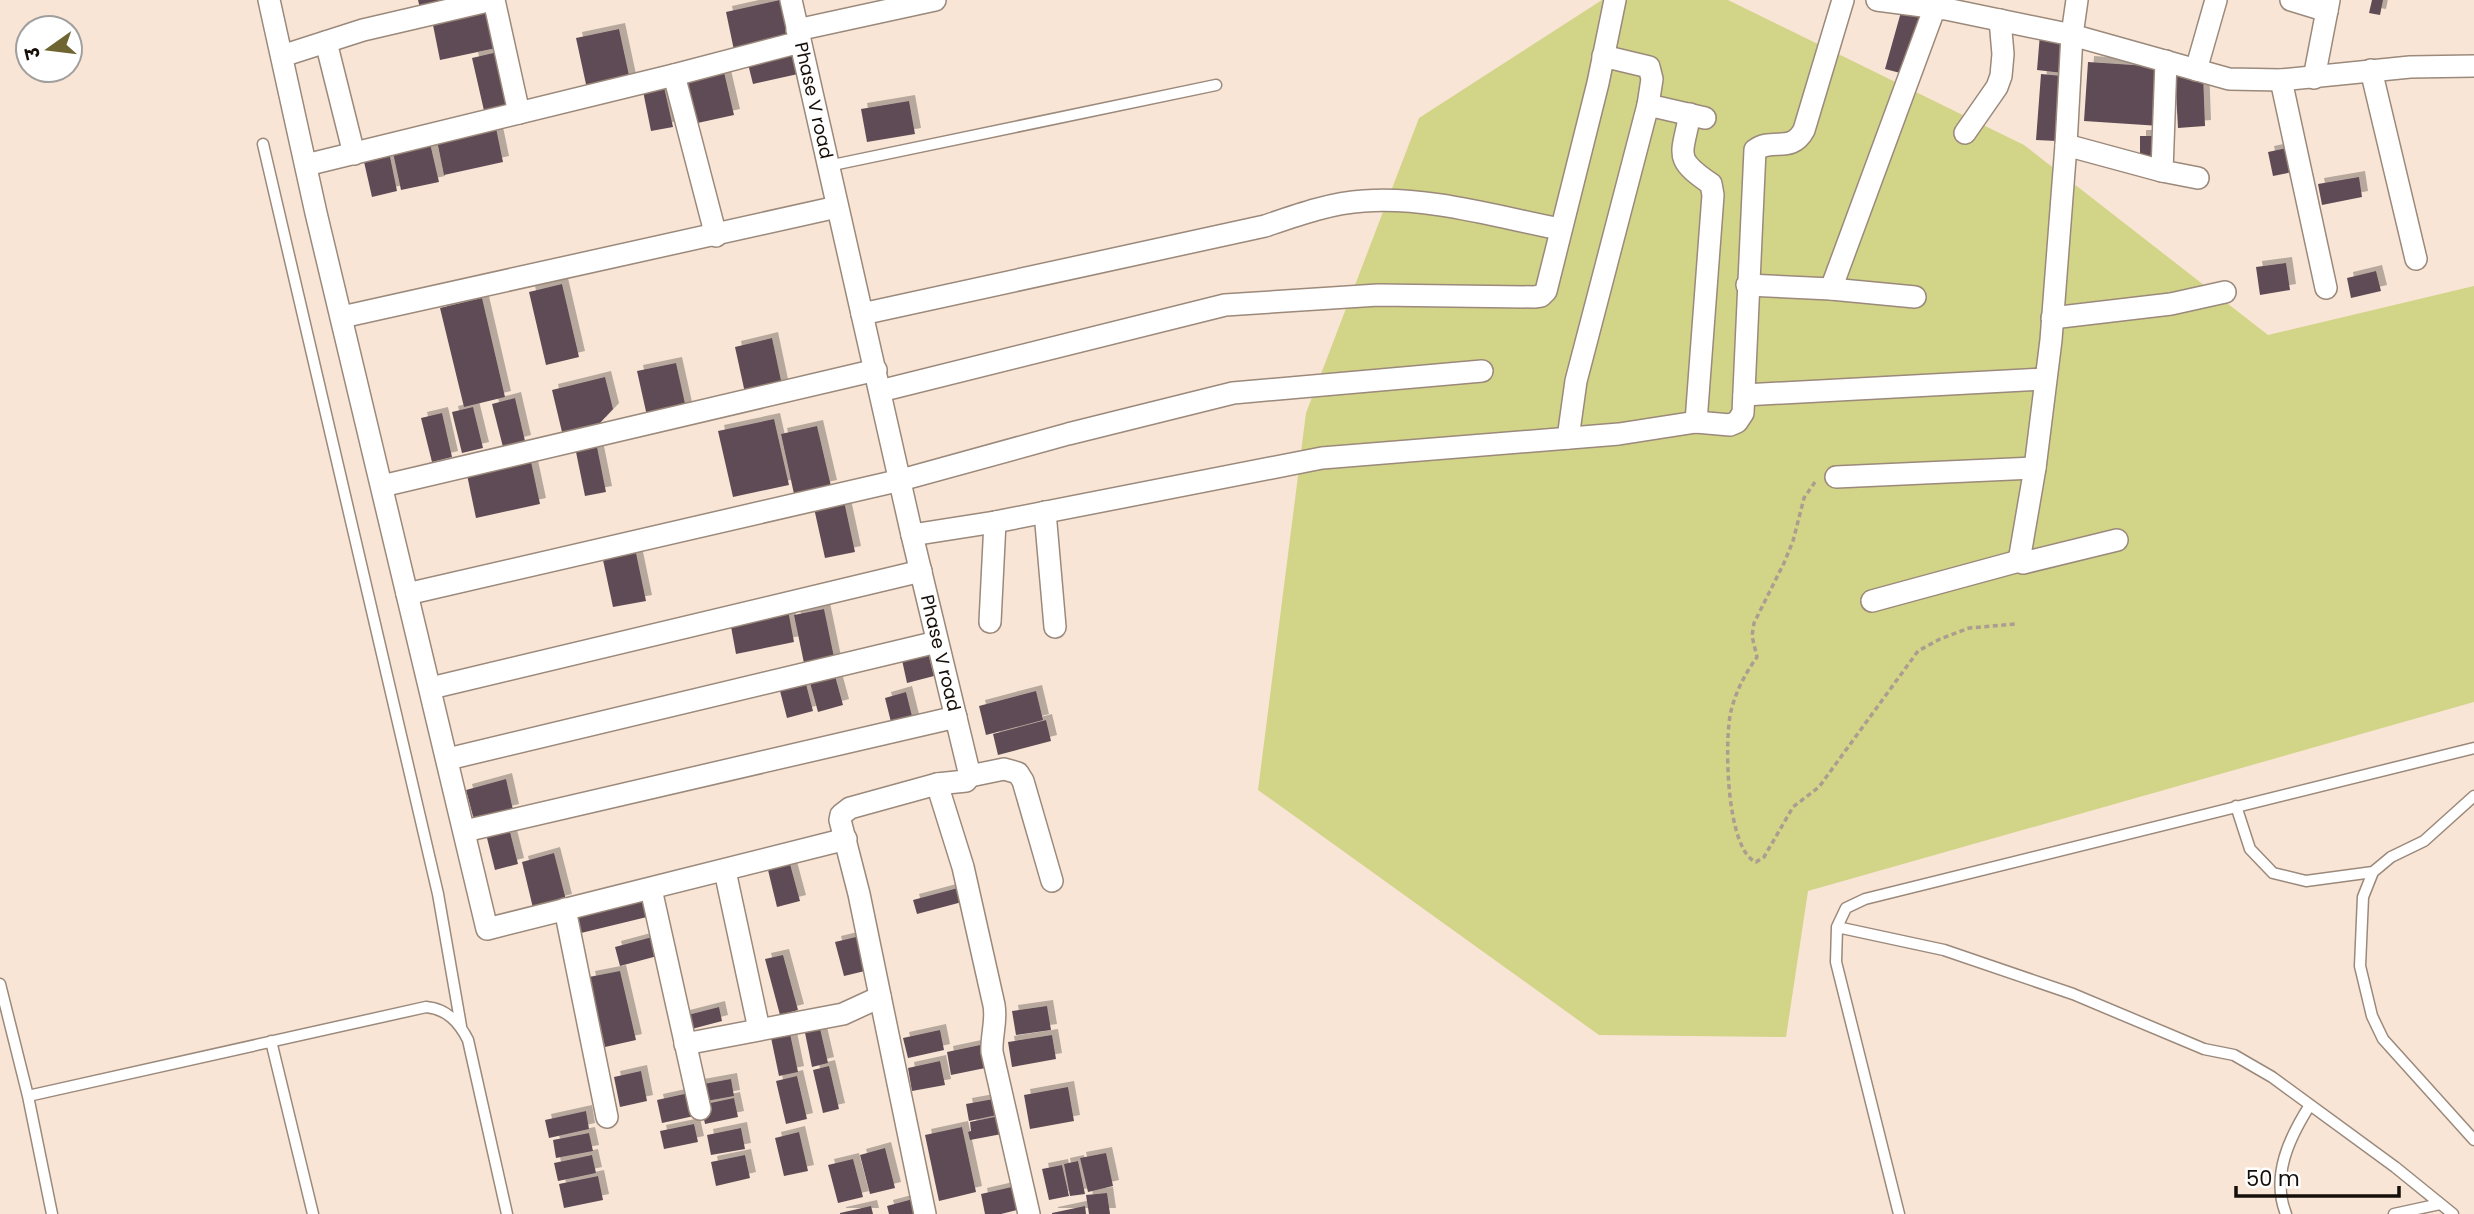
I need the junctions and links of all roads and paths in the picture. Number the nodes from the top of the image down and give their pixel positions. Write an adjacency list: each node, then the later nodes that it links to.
1 (270, 0): 17 (street)
2 (493, 0): 16 (street); 28 (street)
3 (790, 0): 15 (street, Phase V road)
4 (935, 0): 15 (street)
5 (1615, 0): 18 (street)
6 (1843, 0): 41 (street)
7 (1877, 0): 11 (street)
8 (2077, 0): 14 (street)
9 (2216, 0): 21 (street)
10 (2291, 0): 12 (street)
11 (1943, 5): 13 (street); 43 (street)
12 (2328, 6): 24 (street)
13 (2000, 20): 14 (street); 29 (street)
14 (2072, 35): 19 (street); 31 (street)
15 (798, 36): 23 (street); 34 (street, Phase V road)
16 (326, 43): 17 (street); 32 (street)
17 (282, 56): 33 (street)
18 (1603, 56): 27 (street); 38 (street)
19 (2166, 61): 21 (street); 35 (street)
20 (2474, 66): 22 (street)
21 (2196, 70): 25 (street)
22 (2371, 70): 24 (street); 40 (street)
23 (674, 75): 28 (street); 39 (street)
24 (2314, 78): 25 (street)
25 (2281, 80): 42 (street)
26 (1216, 85): 34 (lane)
27 (1648, 105): 53 (street); 54 (street)
28 (519, 113): 32 (street)
29 (1965, 133)
30 (263, 144): 89 (lane)
31 (2066, 145): 35 (street); 48 (street)
32 (354, 154): 33 (street)
33 (306, 165): 47 (street)
34 (828, 166): 37 (street, Phase V road)
35 (2162, 171): 36 (street)
36 (2198, 178)
37 (837, 207): 39 (street); 46 (street, Phase V road)
38 (1560, 229): 46 (street); 51 (street)
39 (716, 236): 47 (street)
40 (2416, 259)
41 (1747, 285): 43 (street); 52 (street)
42 (2326, 288)
43 (1830, 289): 45 (street)
44 (2225, 292): 48 (street)
45 (1915, 297)
46 (862, 314): 51 (street, Phase V road)
47 (342, 317): 58 (street)
48 (2052, 318): 50 (street)
49 (1482, 371): 57 (street)
50 (2044, 379): 52 (street); 55 (street)
51 (878, 380): 57 (street, Phase V road); 58 (street)
52 (1744, 394): 53 (street)
53 (1696, 422): 54 (street)
54 (1568, 438): 59 (street)
55 (2035, 468): 56 (street); 63 (street)
56 (1836, 477): 68 (path)
57 (901, 481): 61 (street, Phase V road); 65 (street)
58 (382, 486): 65 (street)
59 (1045, 512): 60 (street); 69 (street)
60 (995, 522): 61 (street); 67 (street)
61 (912, 535): 64 (street, Phase V road)
62 (2118, 540): 63 (street)
63 (2019, 561): 66 (street)
64 (921, 571): 70 (street, Phase V road); 71 (street)
65 (407, 594): 71 (street)
66 (1872, 601)
67 (990, 622)
68 (2016, 624)
69 (1055, 627)
70 (937, 642): 72 (street, Phase V road); 74 (street)
71 (430, 688): 74 (street)
72 (956, 717): 75 (street, Phase V road); 79 (street)
73 (2474, 748): 78 (lane)
74 (448, 759): 79 (street)
75 (970, 776): 76 (street); 83 (street)
76 (937, 784): 80 (street); 103 (street)
77 (2474, 796): 82 (lane)
78 (2236, 806): 82 (lane); 86 (lane)
79 (466, 831): 85 (street)
80 (846, 839): 81 (street); 88 (street)
81 (725, 871): 84 (street); 90 (street)
82 (2373, 872): 97 (lane)
83 (1052, 881)
84 (651, 889): 85 (street); 92 (street)
85 (565, 909): 96 (street)
86 (1837, 927): 94 (lane); 104 (lane)
87 (0, 984): 93 (lane)
88 (880, 997): 90 (street); 102 (street)
89 (461, 1026): 91 (lane); 101 (lane)
90 (760, 1029): 92 (street)
91 (271, 1041): 93 (lane); 100 (lane)
92 (685, 1044): 95 (street)
93 (28, 1096): 99 (lane)
94 (2310, 1105): 98 (lane); 105 (lane)
95 (699, 1108)
96 (607, 1117)
97 (2474, 1140)
98 (2440, 1204): 106 (lane); 107 (lane)
99 (51, 1214)
100 (313, 1214)
101 (507, 1214)
102 (925, 1214)
103 (1029, 1214)
104 (1899, 1214)
105 (2286, 1214)
106 (2394, 1214)
107 (2453, 1214)

